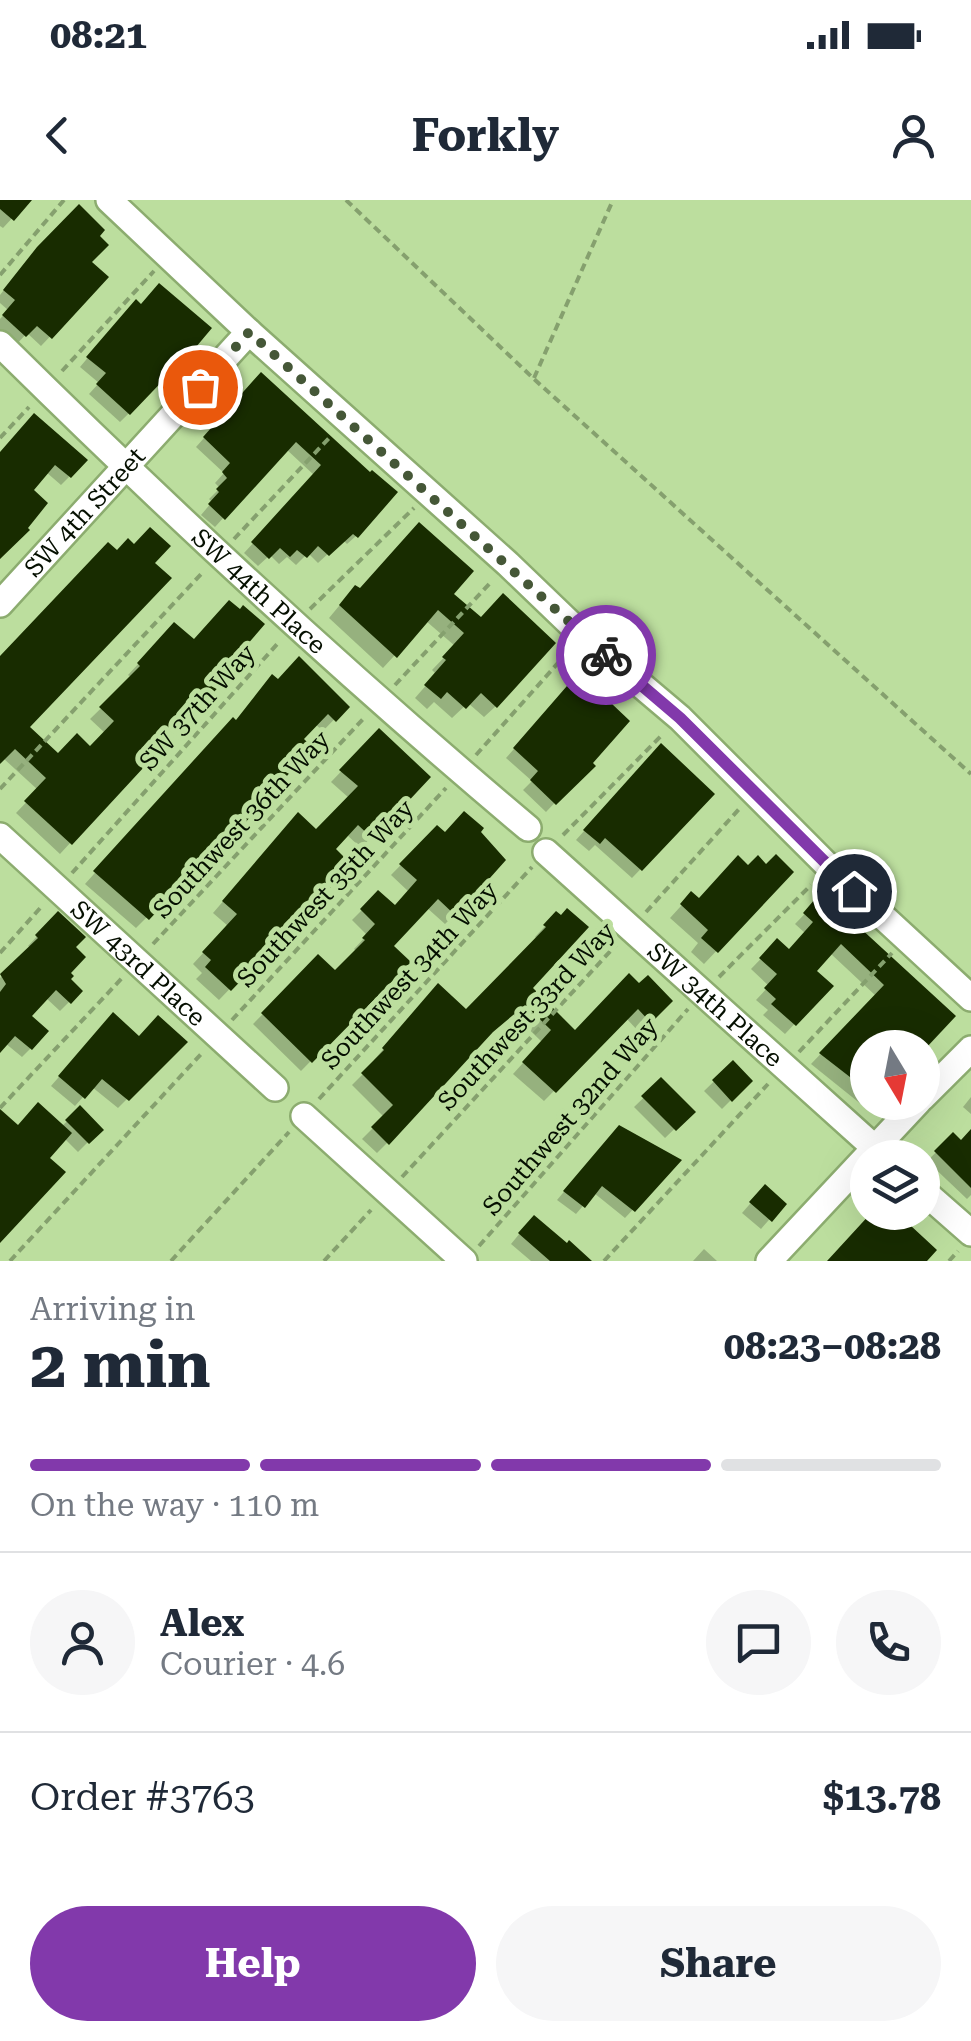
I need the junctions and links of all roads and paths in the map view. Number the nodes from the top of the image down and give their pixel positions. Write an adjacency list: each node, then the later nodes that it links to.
1 (64, 200): 6 (path)
2 (109, 200): 5 (street)
3 (346, 200): 9 (path)
4 (614, 200): 9 (path)
5 (168, 256): 7 (street); 10 (path)
6 (0, 276)
7 (249, 332): 11 (street); 13 (street, SW 4th Street)
8 (0, 344): 10 (street, SW 44th Place)
9 (534, 379): 23 (path)
10 (46, 389): 12 (path); 13 (street, SW 44th Place)
11 (348, 419): 14 (street); 15 (path)
12 (0, 438)
13 (127, 468): 15 (street, SW 44th Place); 17 (street, SW 4th Street)
14 (428, 494): 16 (street); 18 (path, SW 37th Way)
15 (220, 553): 18 (street, SW 44th Place); 24 (path)
16 (508, 564): 19 (street); 20 (path, Southwest 36th Way)
17 (0, 604)
18 (296, 622): 20 (street, SW 44th Place); 30 (path, SW 37th Way)
19 (583, 636): 21 (street); 22 (path, Southwest 35th Way)
20 (382, 700): 22 (street, SW 44th Place); 34 (path, Southwest 36th Way)
21 (680, 718): 25 (street); 28 (path, Southwest 34th Way)
22 (461, 771): 26 (street, SW 44th Place); 37 (path, Southwest 35th Way)
23 (971, 774)
24 (0, 789)
25 (753, 793): 29 (street); 31 (path, Southwest 33rd Way)
26 (528, 828)
27 (0, 836): 30 (street, SW 43rd Place)
28 (546, 852): 31 (street, SW 34th Place); 43 (path, Southwest 34th Way)
29 (829, 868): 32 (street); 35 (path, Southwest 32nd Way)
30 (58, 888): 33 (path, SW 37th Way); 34 (street, SW 43rd Place)
31 (632, 928): 35 (street, SW 34th Place); 48 (path, Southwest 33rd Way)
32 (906, 939): 36 (street); 39 (path)
33 (0, 953)
34 (137, 961): 37 (street, SW 43rd Place); 42 (path, Southwest 36th Way)
35 (701, 994): 39 (street, SW 34th Place); 51 (path, Southwest 32nd Way)
36 (971, 998)
37 (218, 1035): 41 (street, SW 43rd Place); 52 (path, Southwest 35th Way)
38 (971, 1049): 40 (street)
39 (785, 1066): 45 (street, SW 34th Place); 55 (path)
40 (940, 1080)
41 (275, 1088)
42 (0, 1108)
43 (304, 1116): 48 (street); 53 (path, Southwest 34th Way)
44 (905, 1120): 46 (street)
45 (867, 1140)
46 (889, 1140)
47 (850, 1181): 56 (street)
48 (388, 1192): 51 (street); 54 (path, Southwest 33rd Way)
49 (940, 1206): 50 (street)
50 (971, 1233)
51 (472, 1254)
52 (10, 1261)
53 (171, 1261)
54 (324, 1261)
55 (604, 1261)
56 (768, 1261)

